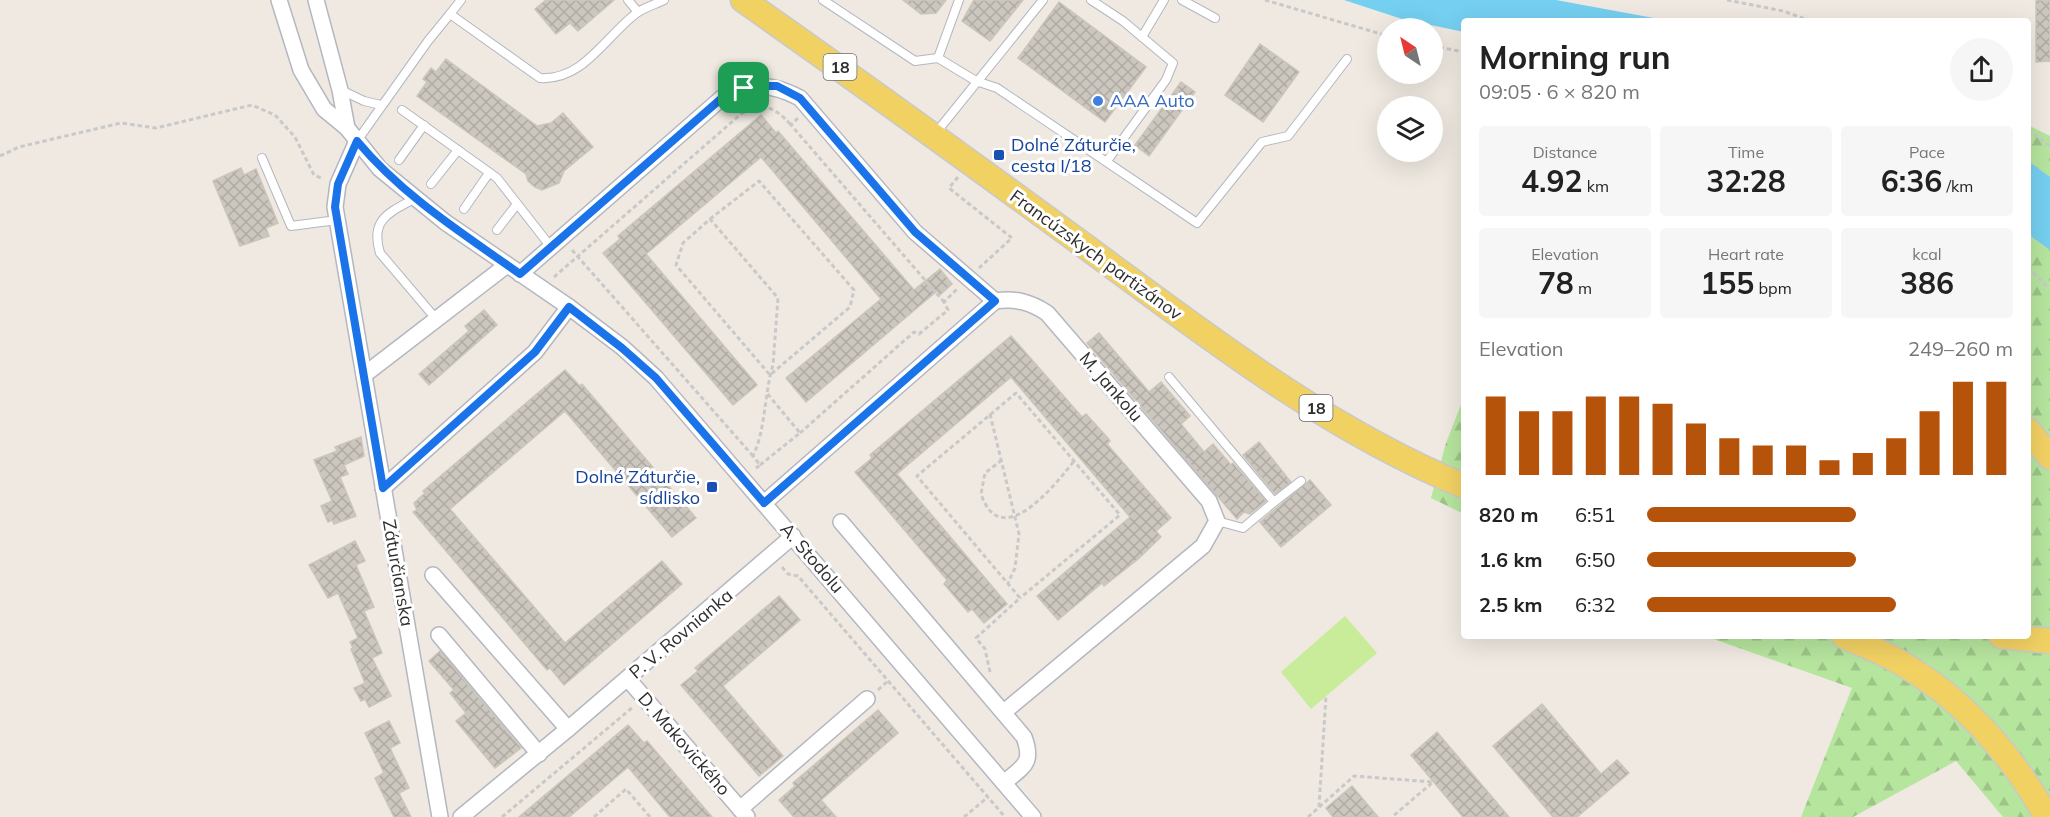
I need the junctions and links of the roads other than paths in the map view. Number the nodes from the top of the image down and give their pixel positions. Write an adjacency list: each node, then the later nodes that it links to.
1 (279, 0): 24 (street)
2 (316, 0): 20 (street)
3 (461, 0): 14 (lane)
4 (628, 0): 13 (lane)
5 (664, 0): 13 (lane)
6 (741, 0): 25 (main road, Francúzskych partizánov / 18)
7 (823, 0): 17 (lane)
8 (959, 0): 17 (lane)
9 (1043, 0): 19 (lane)
10 (1091, 0): 16 (lane)
11 (1164, 0): 16 (lane)
12 (1182, 0): 15 (lane)
13 (638, 12): 14 (lane)
14 (450, 14): 21 (lane)
15 (1215, 18)
16 (1142, 37): 30 (lane)
17 (938, 58): 19 (lane)
18 (1347, 59): 30 (lane)
19 (976, 81): 25 (lane); 30 (lane)
20 (340, 90): 21 (lane); 24 (street)
21 (381, 105): 26 (lane)
22 (402, 110): 23 (lane)
23 (424, 125): 27 (lane); 29 (lane)
24 (347, 128): 26 (street)
25 (934, 135): 48 (main road, Francúzskych partizánov / 18)
26 (357, 141): 33 (street, A. Stodolu); 36 (street, Záturčianska)
27 (458, 150): 31 (lane); 32 (lane)
28 (262, 158): 36 (lane)
29 (399, 160)
30 (1107, 161)
31 (489, 173): 34 (lane); 35 (lane)
32 (431, 184)
33 (414, 199): 39 (street, A. Stodolu); 42 (lane)
34 (517, 204): 37 (lane); 38 (lane)
35 (464, 209)
36 (338, 220): 43 (street, Záturčianska)
37 (497, 231)
38 (556, 242): 39 (street); 40 (street)
39 (513, 269): 41 (street, A. Stodolu); 42 (street)
40 (995, 301): 51 (street); 52 (street, M. Jankolu)
41 (569, 307): 49 (street); 51 (street, A. Stodolu)
42 (437, 320): 43 (street)
43 (364, 375): 49 (street, Záturčianska)
44 (1169, 377): 50 (lane)
45 (2031, 434): 46 (main road)
46 (2050, 457)
47 (1301, 481): 50 (lane)
48 (1461, 485)
49 (383, 488): 67 (street, Záturčianska)
50 (1274, 502): 52 (lane)
51 (764, 503): 54 (street, A. Stodolu)
52 (1218, 521): 62 (street)
53 (842, 522): 62 (street)
54 (793, 536): 60 (street, P. V. Rovnianka); 65 (street, A. Stodolu)
55 (434, 575): 63 (street)
56 (439, 635): 64 (street)
57 (1851, 639): 70 (main road)
58 (2030, 639): 59 (main road)
59 (2050, 641)
60 (628, 679): 63 (street, P. V. Rovnianka); 66 (street, D. Makovického)
61 (867, 699): 66 (street, D. Makovického)
62 (1004, 712): 65 (street)
63 (568, 729): 64 (street, P. V. Rovnianka)
64 (539, 754): 68 (street, P. V. Rovnianka)
65 (1004, 783): 69 (street, A. Stodolu)
66 (744, 813)
67 (440, 817)
68 (461, 817)
69 (1033, 817)
70 (2047, 817)

